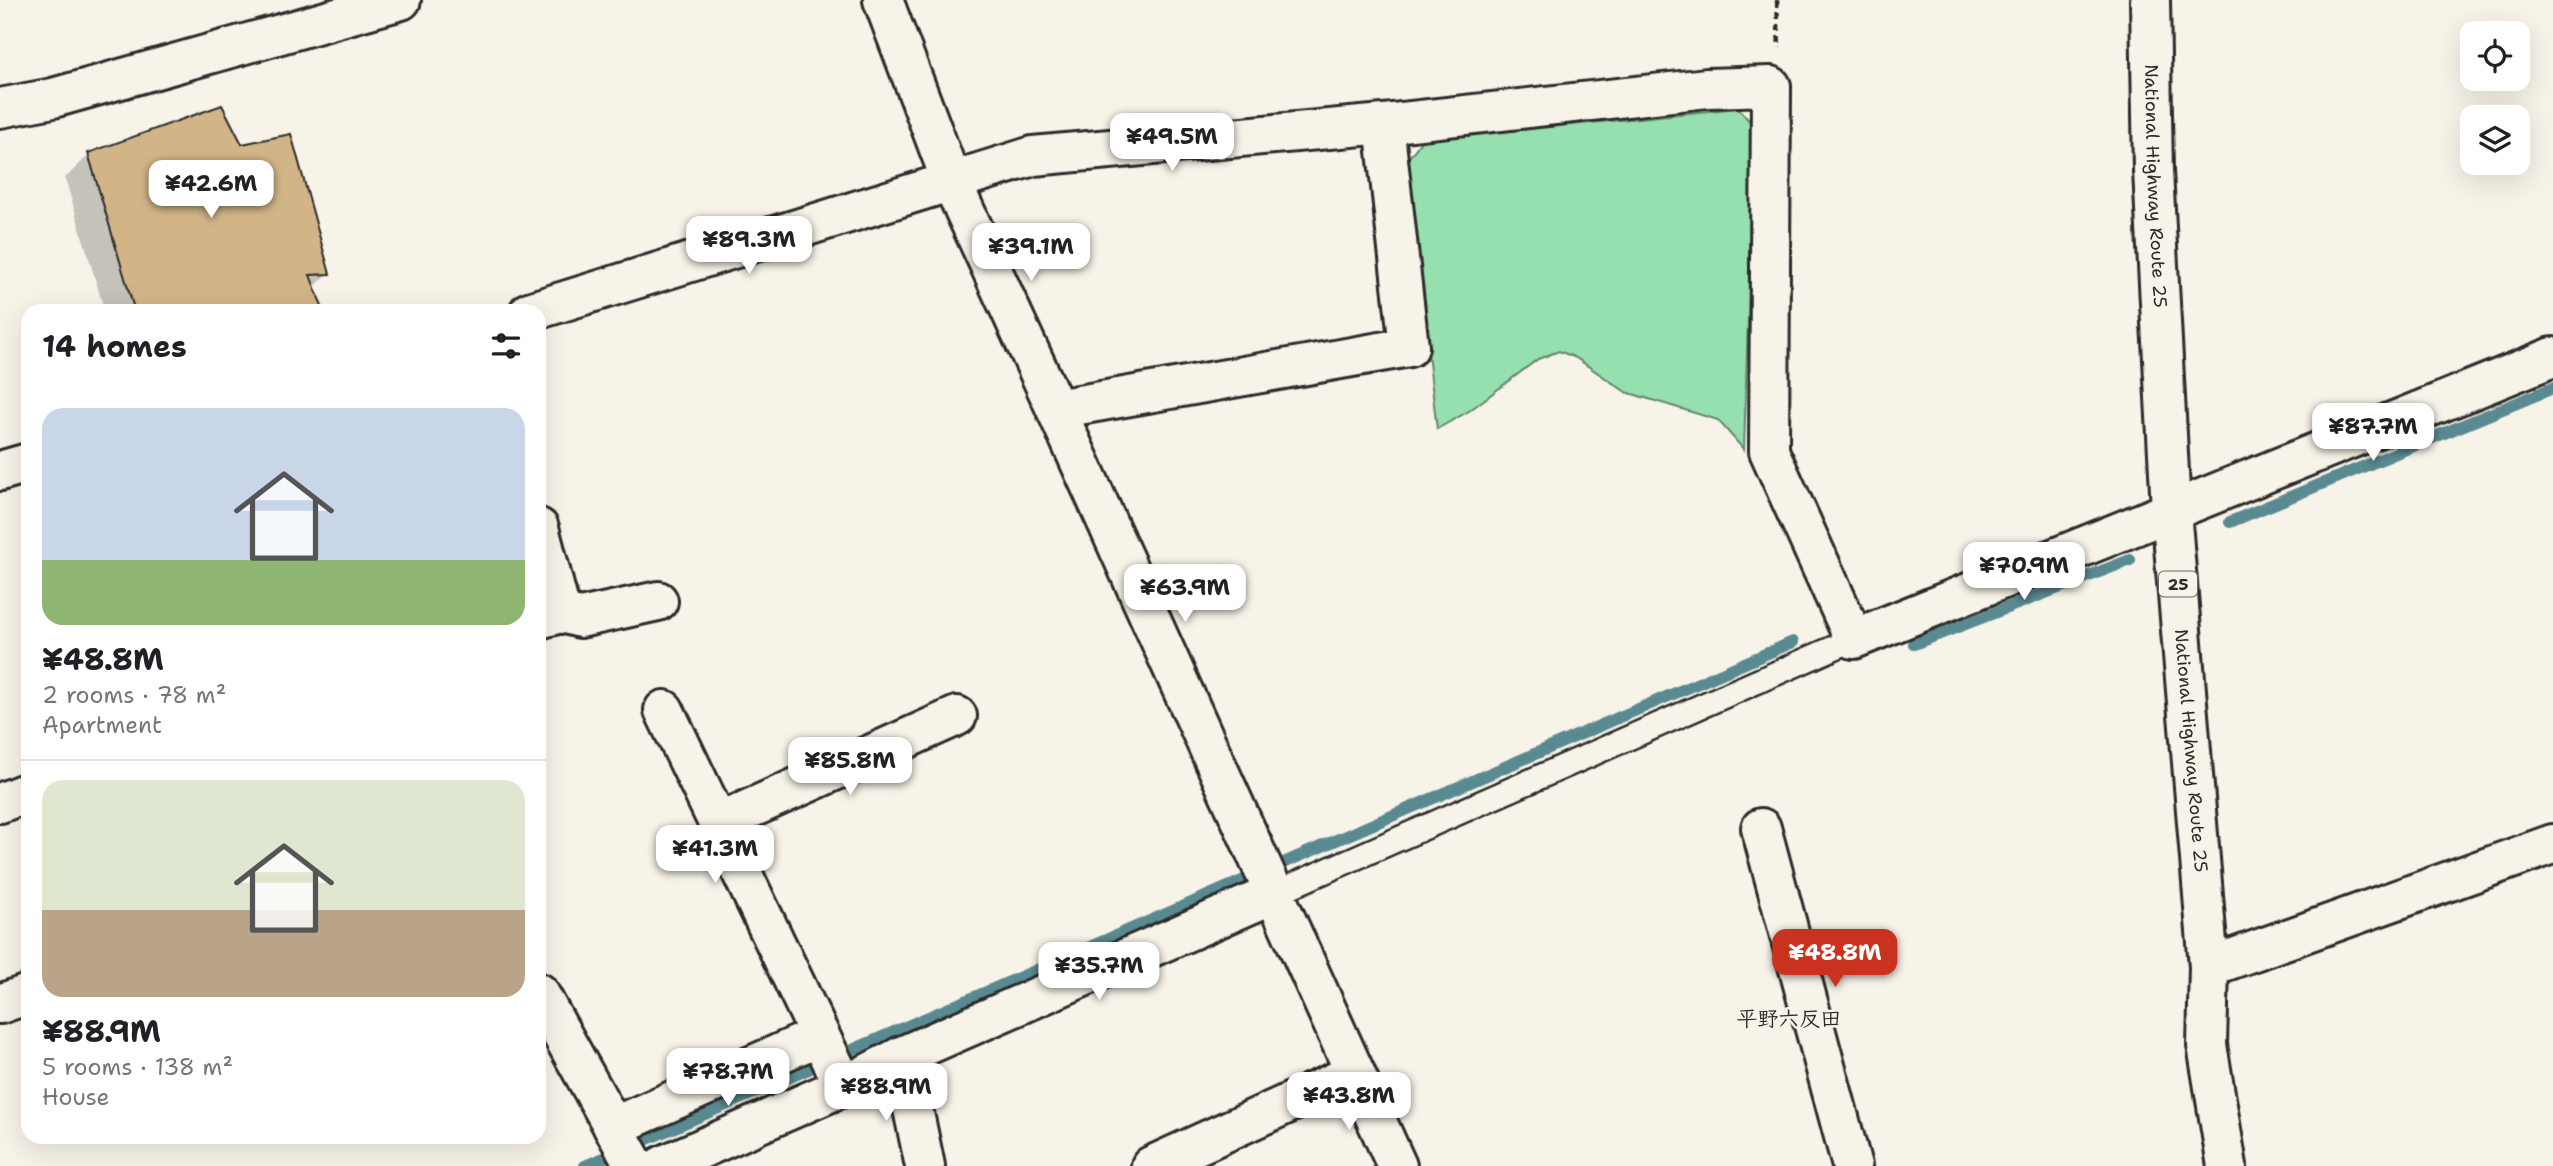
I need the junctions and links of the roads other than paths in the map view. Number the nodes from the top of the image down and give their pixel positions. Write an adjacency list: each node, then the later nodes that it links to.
1 (401, 0): 4 (main road)
2 (883, 0): 6 (main road)
3 (2150, 0): 12 (main road, National Highway Route 25 / 25)
4 (0, 108)
5 (1384, 124): 6 (main road); 9 (main road); 16 (main road)
6 (952, 183): 7 (main road); 9 (main road)
7 (546, 307)
8 (2553, 357): 12 (main road)
9 (1056, 409): 24 (main road)
10 (21, 465): 11 (main road)
11 (0, 471)
12 (2171, 510): 16 (main road); 25 (main road, National Highway Route 25 / 25)
13 (546, 584): 15 (main road)
14 (658, 601): 15 (main road)
15 (550, 616)
16 (1854, 639): 24 (lane)
17 (664, 710): 21 (main road)
18 (957, 716): 21 (main road)
19 (21, 795): 20 (main road)
20 (0, 803)
21 (718, 823): 29 (main road)
22 (1761, 828): 38 (main road)
23 (2553, 844): 25 (main road)
24 (1266, 879): 30 (main road); 31 (main road)
25 (2209, 967): 39 (main road, National Highway Route 25 / 25)
26 (21, 996): 27 (main road)
27 (0, 1004)
28 (546, 1006): 33 (main road)
29 (819, 1035): 32 (main road); 33 (main road)
30 (902, 1056): 32 (main road); 35 (main road)
31 (1355, 1073): 36 (main road); 37 (main road)
32 (844, 1086): 34 (main road)
33 (613, 1127): 34 (main road)
34 (640, 1165)
35 (925, 1166)
36 (1151, 1166)
37 (1397, 1166)
38 (1852, 1166)
39 (2227, 1166)

